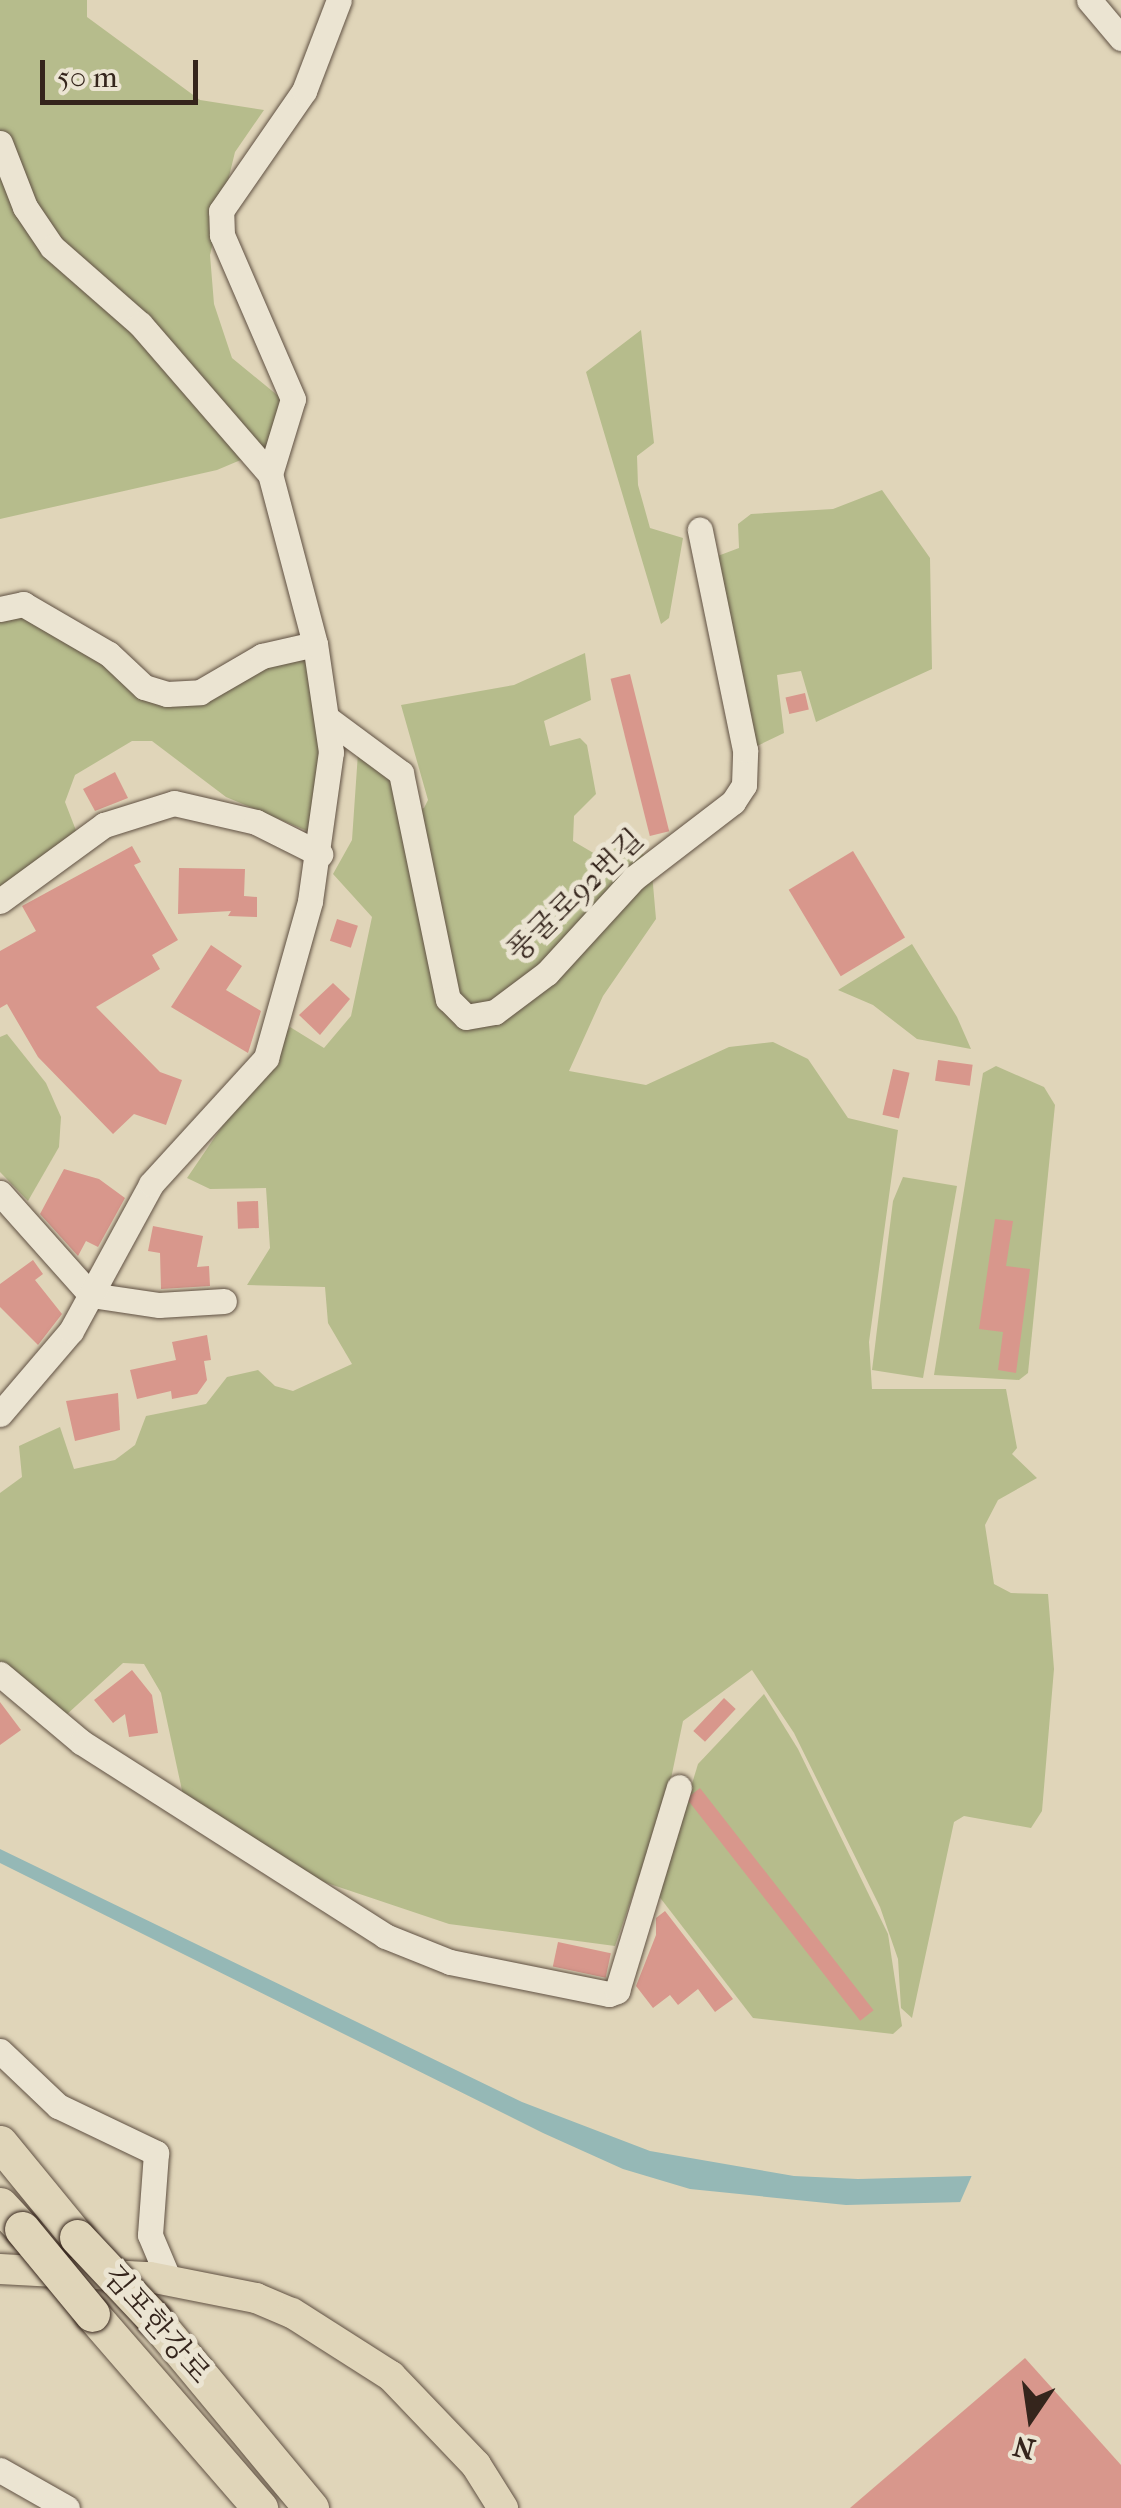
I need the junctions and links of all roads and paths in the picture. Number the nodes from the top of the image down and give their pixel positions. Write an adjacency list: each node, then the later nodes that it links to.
1 (339, 0): 5 (street)
2 (1089, 0): 3 (street)
3 (1121, 38)
4 (0, 143): 5 (street)
5 (270, 474): 8 (street)
6 (700, 530): 9 (street, 풍굴로92번길)
7 (0, 609): 8 (street)
8 (315, 644): 9 (street)
9 (328, 719): 10 (street)
10 (320, 854): 11 (street); 13 (street)
11 (0, 902)
12 (0, 1193): 13 (street)
13 (91, 1295): 14 (street); 15 (street)
14 (224, 1301)
15 (0, 1414)
16 (0, 1674): 17 (street)
17 (679, 1787)
18 (0, 2051): 22 (street)
19 (0, 2143): 26 (highway, 김포한강로, bridge)
20 (11, 2217): 25 (highway, 김포한강로, bridge)
21 (0, 2268): 22 (main road)
22 (170, 2280): 27 (main road)
23 (0, 2470): 24 (street)
24 (67, 2508)
25 (260, 2508)
26 (312, 2508)
27 (503, 2508)

